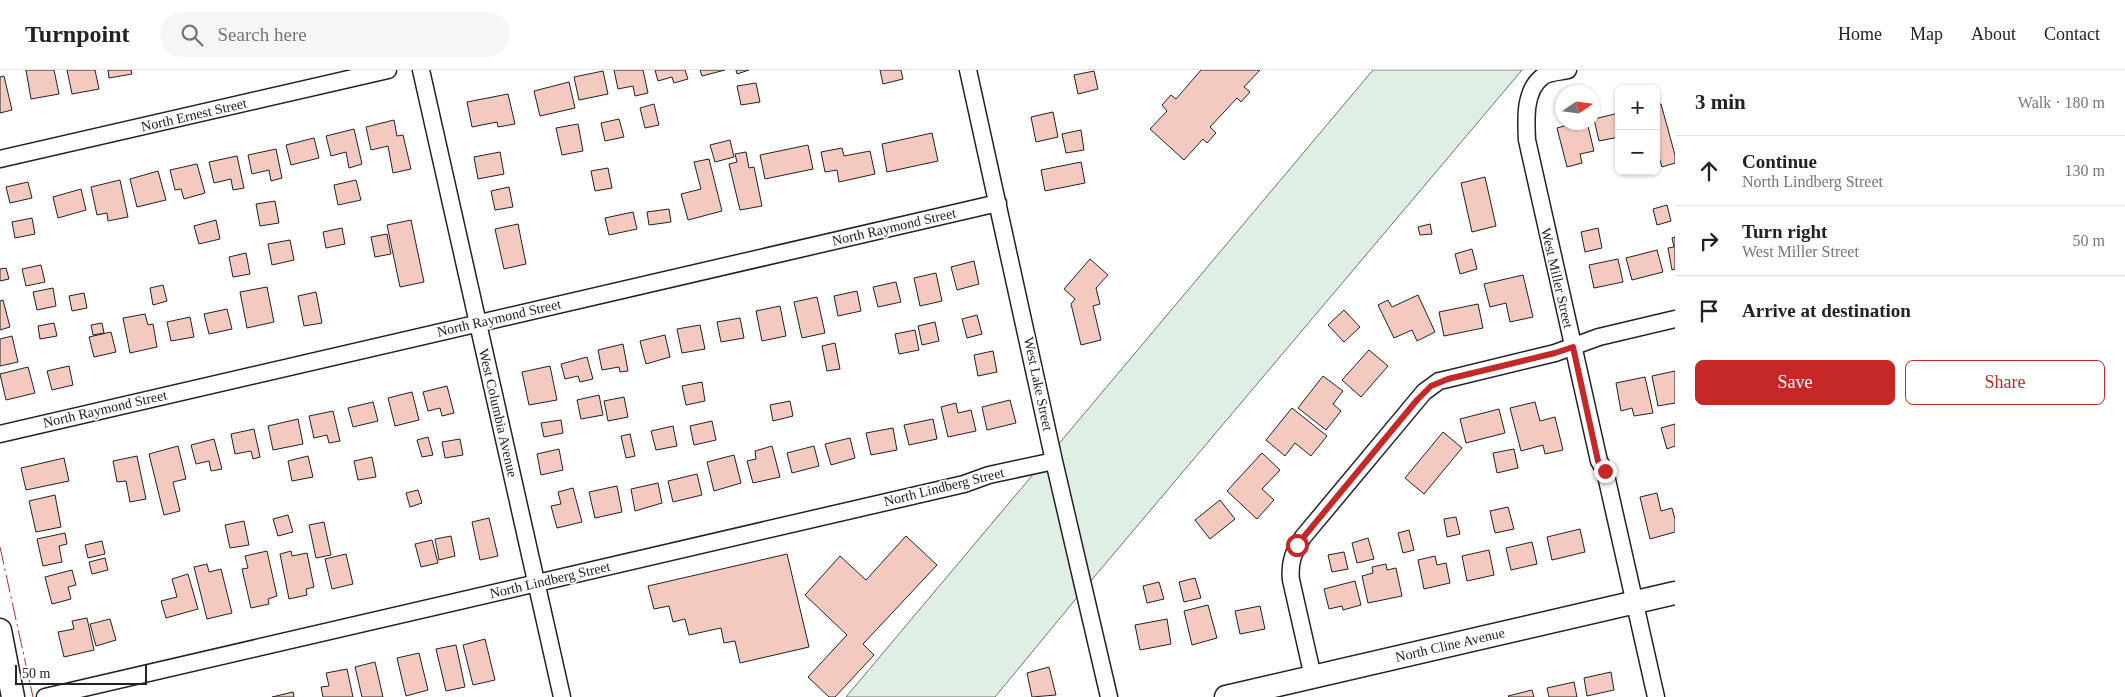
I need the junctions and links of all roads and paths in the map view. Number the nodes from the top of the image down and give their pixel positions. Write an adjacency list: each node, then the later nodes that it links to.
1 (388, 70): 5 (street, North Ernest Street)
2 (421, 70): 8 (street, West Columbia Avenue)
3 (968, 70): 6 (street, West Lake Street)
4 (1568, 70): 9 (street, West Miller Street)
5 (0, 159)
6 (998, 203): 8 (street, North Raymond Street); 11 (street, West Lake Street)
7 (1675, 320): 9 (street)
8 (478, 323): 10 (street, North Raymond Street); 12 (street, West Columbia Avenue)
9 (1573, 347): 14 (street, West Miller Street); 16 (street)
10 (0, 434)
11 (1054, 460): 12 (street, North Lindberg Street); 20 (street, West Lake Street)
12 (536, 583): 18 (street, North Lindberg Street); 19 (street, West Columbia Avenue)
13 (1675, 594): 14 (street, North Cline Avenue)
14 (1635, 603): 16 (street, North Cline Avenue); 22 (street, West Miller Street)
15 (0, 630): 17 (street)
16 (1312, 677): 21 (street, North Cline Avenue)
17 (13, 697)
18 (44, 697)
19 (562, 697)
20 (1109, 697)
21 (1226, 697)
22 (1656, 697)

